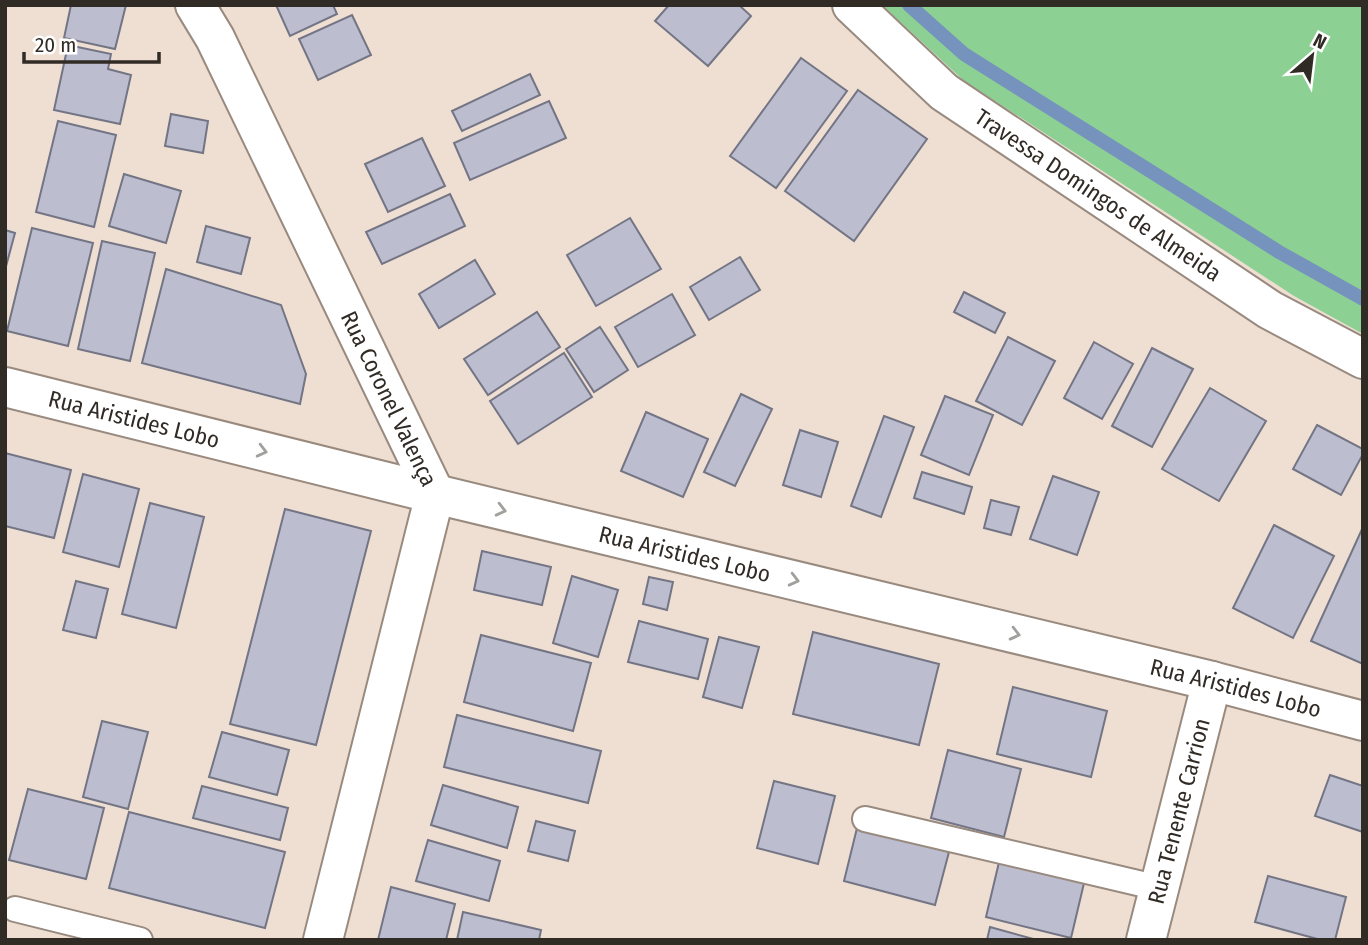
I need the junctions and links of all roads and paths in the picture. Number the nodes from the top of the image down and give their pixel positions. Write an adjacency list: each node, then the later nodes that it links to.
1 (195, 5): 5 (street, Rua Coronel Valença)
2 (852, 5): 3 (street, Travessa Domingos de Almeida)
3 (1363, 359)
4 (5, 387): 5 (street, Rua Aristides Lobo, one-way to 5)
5 (435, 494): 6 (street, Rua Aristides Lobo, one-way to 6); 12 (street, Rua Coronel Valença)
6 (1212, 681): 7 (street, Rua Aristides Lobo); 9 (street, Rua Tenente Carrion)
7 (1363, 721)
8 (865, 819): 9 (lane)
9 (1159, 888): 13 (street, Rua Tenente Carrion)
10 (15, 909): 11 (lane)
11 (141, 940)
12 (323, 940)
13 (1146, 940)

